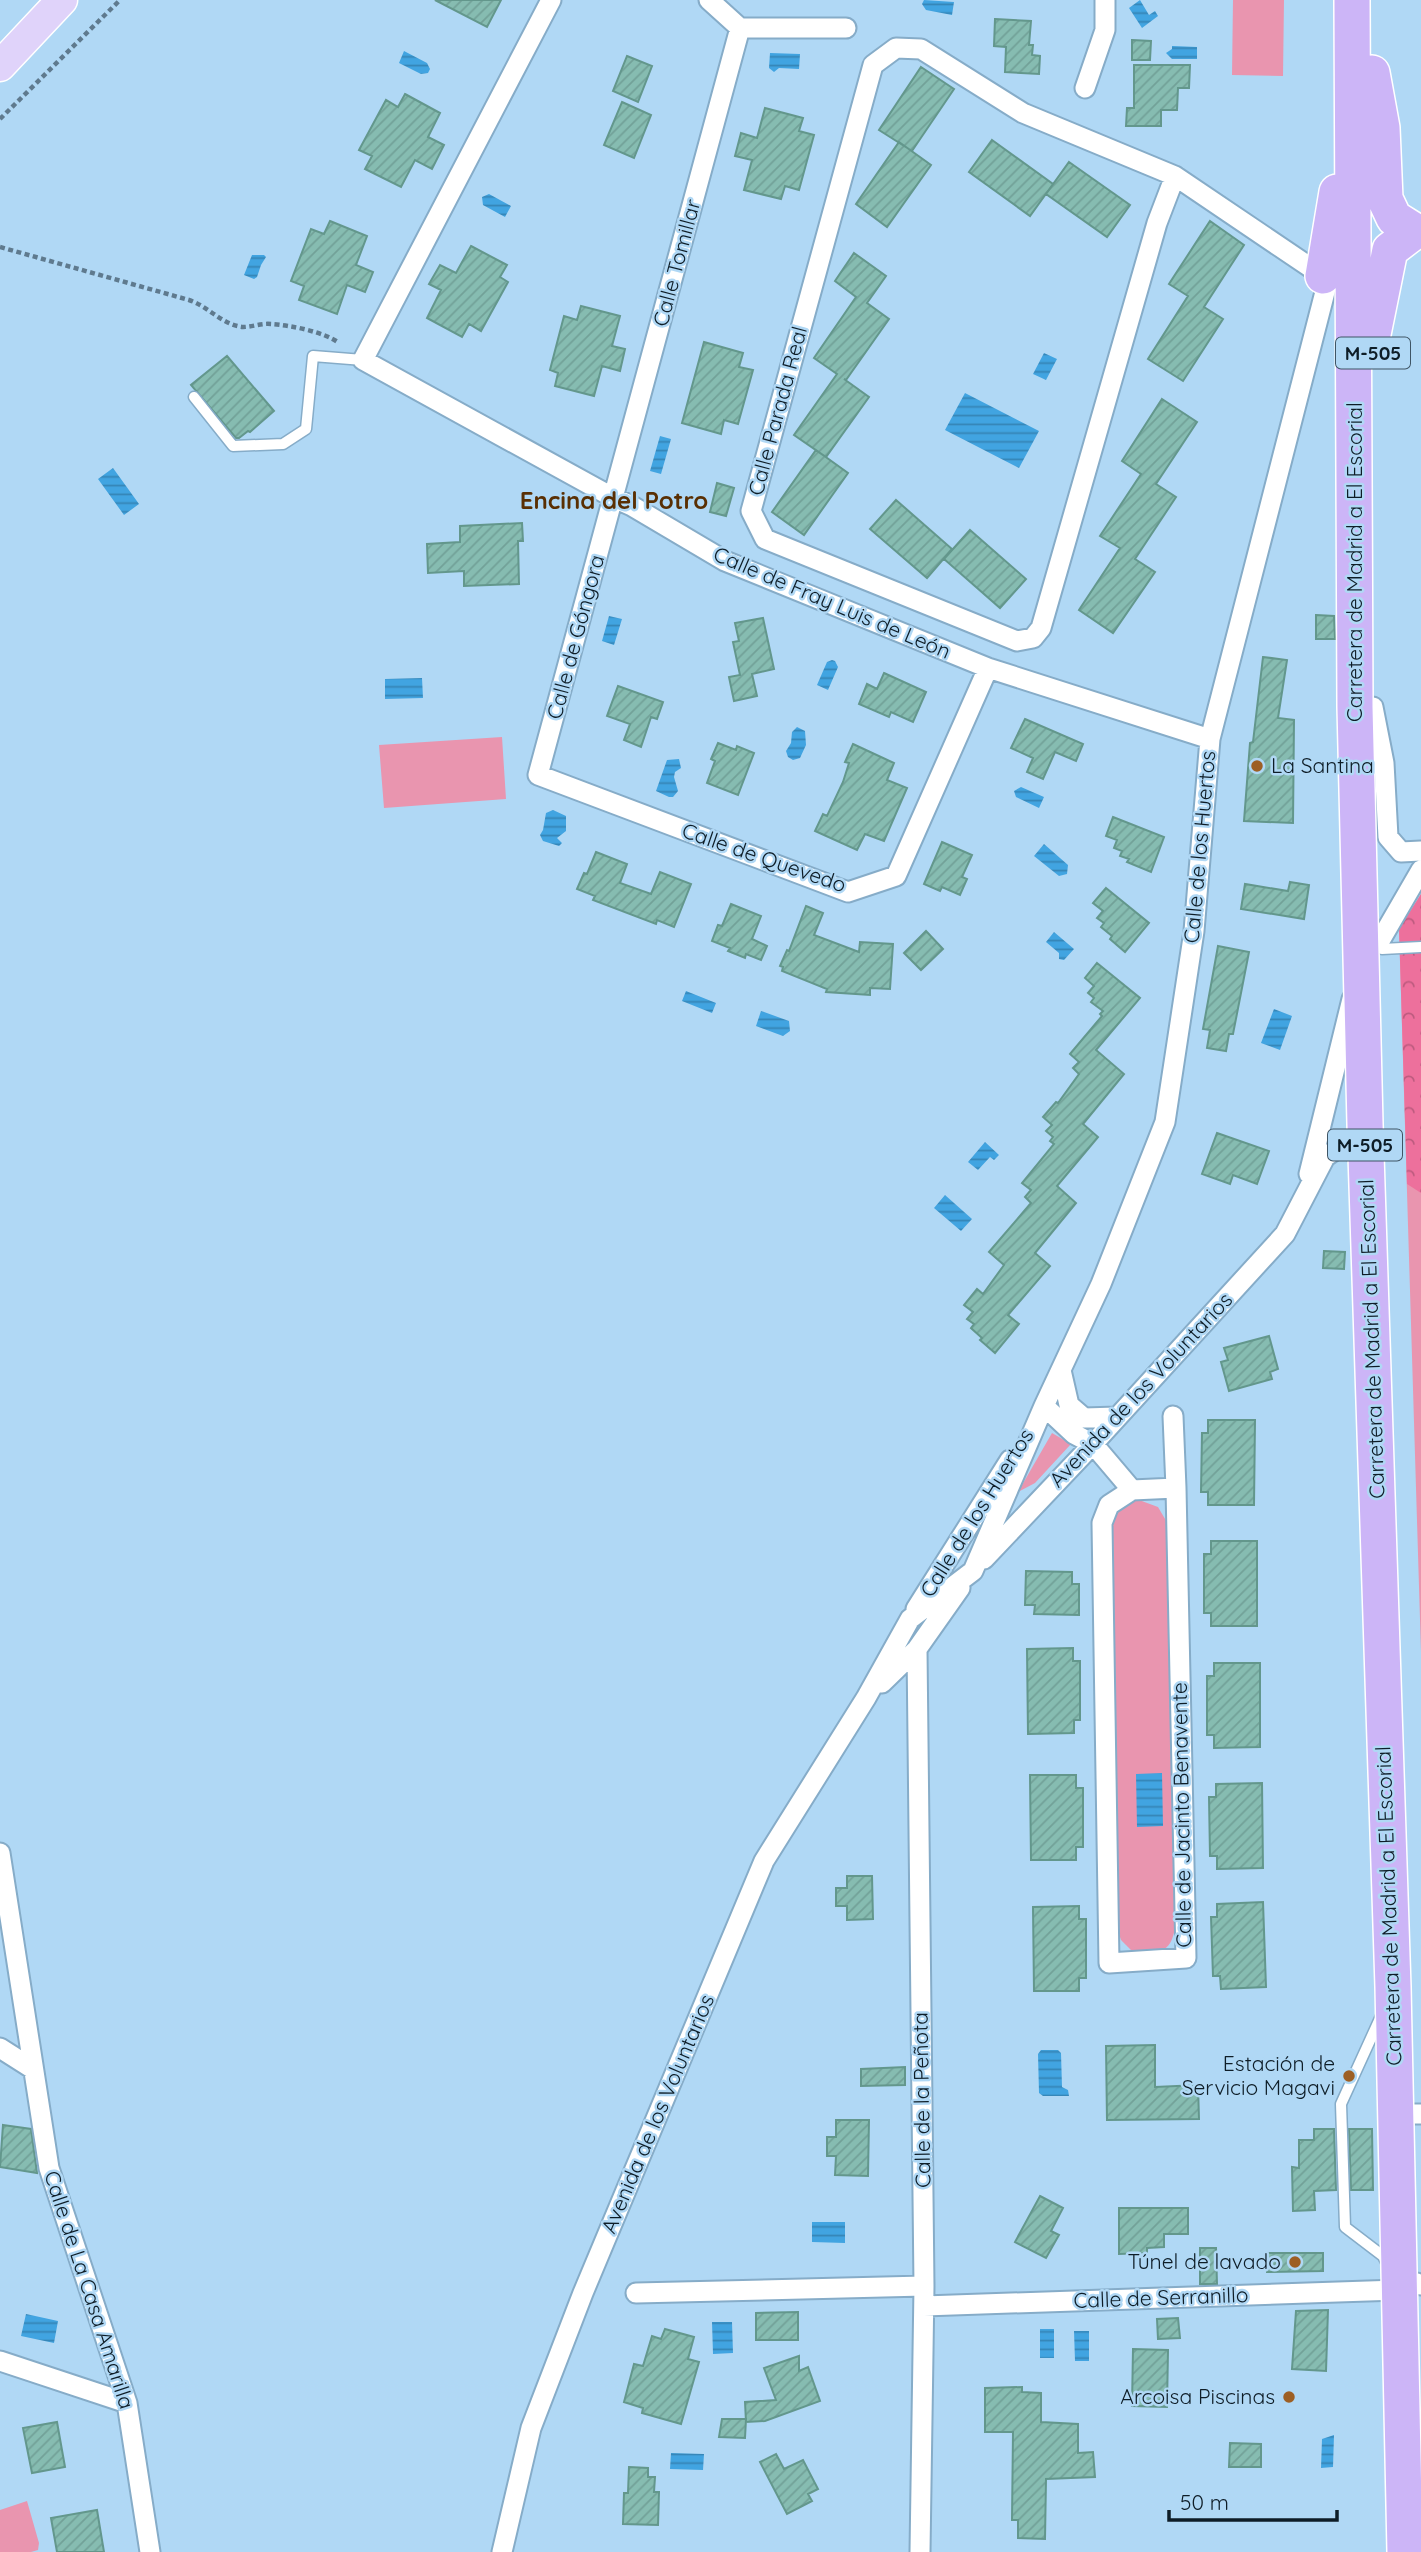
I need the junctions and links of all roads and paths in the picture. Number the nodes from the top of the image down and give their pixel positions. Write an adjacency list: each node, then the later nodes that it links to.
1 (62, 0): 10 (main road)
2 (120, 0): 13 (path)
3 (551, 0): 20 (street)
4 (709, 0): 8 (street)
5 (1105, 0): 12 (street)
6 (1353, 0): 14 (highway, Carretera de Madrid a El Escorial / M-505)
7 (1371, 0): 11 (highway, Carretera de Madrid a El Escorial / M-505)
8 (740, 28): 9 (street); 22 (street, Calle Tomillar)
9 (846, 28)
10 (0, 66)
11 (1372, 73): 16 (highway); 19 (highway, Carretera de Madrid a El Escorial / M-505)
12 (1085, 88)
13 (0, 119)
14 (1353, 138): 18 (highway); 30 (highway, Carretera de Madrid a El Escorial / M-505)
15 (1175, 176): 15 (street, Calle Parada Real); 18 (street, Calle Parada Real)
16 (1418, 231): 19 (highway)
17 (0, 247): 20 (path)
18 (1323, 276): 25 (street, Calle de los Huertos)
19 (1373, 334): 24 (highway, Carretera de Madrid a El Escorial / M-505)
20 (363, 360): 21 (lane); 22 (street, Calle de Fray Luis de León)
21 (194, 397)
22 (614, 498): 23 (street, Calle de Fray Luis de León); 26 (street, Calle de Góngora)
23 (988, 668): 25 (street, Calle de Fray Luis de León); 26 (street, Calle de Quevedo)
24 (1373, 707): 27 (street); 30 (highway, Carretera de Madrid a El Escorial / M-505)
25 (1210, 739): 33 (street, Calle de los Huertos)
26 (538, 775)
27 (1421, 851)
28 (1421, 870): 30 (street, Avenida de los Voluntarios)
29 (1421, 947): 30 (lane)
30 (1375, 949): 31 (highway, Carretera de Madrid a El Escorial / M-505); 32 (street, Avenida de los Voluntarios); 48 (highway, Carretera de Madrid a El Escorial / M-505)
31 (1366, 1168): 32 (street, Avenida de los Voluntarios); 45 (highway, Carretera de Madrid a El Escorial / M-505)
32 (1301, 1203): 36 (street, Avenida de los Voluntarios)
33 (1061, 1370): 34 (street, Calle de los Huertos); 36 (street)
34 (1044, 1406): 37 (street); 40 (street, Calle de los Huertos); 41 (street, Calle de los Huertos)
35 (1173, 1416): 38 (street, Calle de Jacinto Benavente)
36 (1117, 1417): 37 (street, Avenida de los Voluntarios)
37 (1093, 1444): 39 (street); 40 (street, Avenida de los Voluntarios)
38 (1176, 1488): 39 (street); 39 (street, Calle de Jacinto Benavente)
39 (1132, 1490)
40 (973, 1571): 41 (street, Avenida de los Voluntarios); 42 (street, Avenida de los Voluntarios)
41 (910, 1619): 43 (street, Avenida de los Voluntarios)
42 (918, 1648): 43 (street, Avenida de los Voluntarios); 51 (street, Calle de la Peñota)
43 (866, 1698): 56 (street, Avenida de los Voluntarios)
44 (0, 1853): 47 (street, Calle de La Casa Amarilla)
45 (1393, 1987): 49 (highway, Carretera de Madrid a El Escorial / M-505); 49 (lane)
46 (0, 2048): 47 (street)
47 (33, 2069): 54 (street, Calle de La Casa Amarilla)
48 (1417, 2114): 49 (highway, Carretera de Madrid a El Escorial / M-505)
49 (1412, 2286): 51 (street, Calle de Serranillo); 53 (highway, Carretera de Madrid a El Escorial / M-505); 58 (highway, Carretera de Madrid a El Escorial / M-505)
50 (636, 2293): 51 (street, Calle de Serranillo)
51 (924, 2296): 57 (street, Calle de la Peñota)
52 (0, 2361): 54 (street)
53 (1421, 2389)
54 (127, 2403): 55 (street, Calle de La Casa Amarilla)
55 (150, 2552)
56 (502, 2552)
57 (920, 2552)
58 (1405, 2552)

